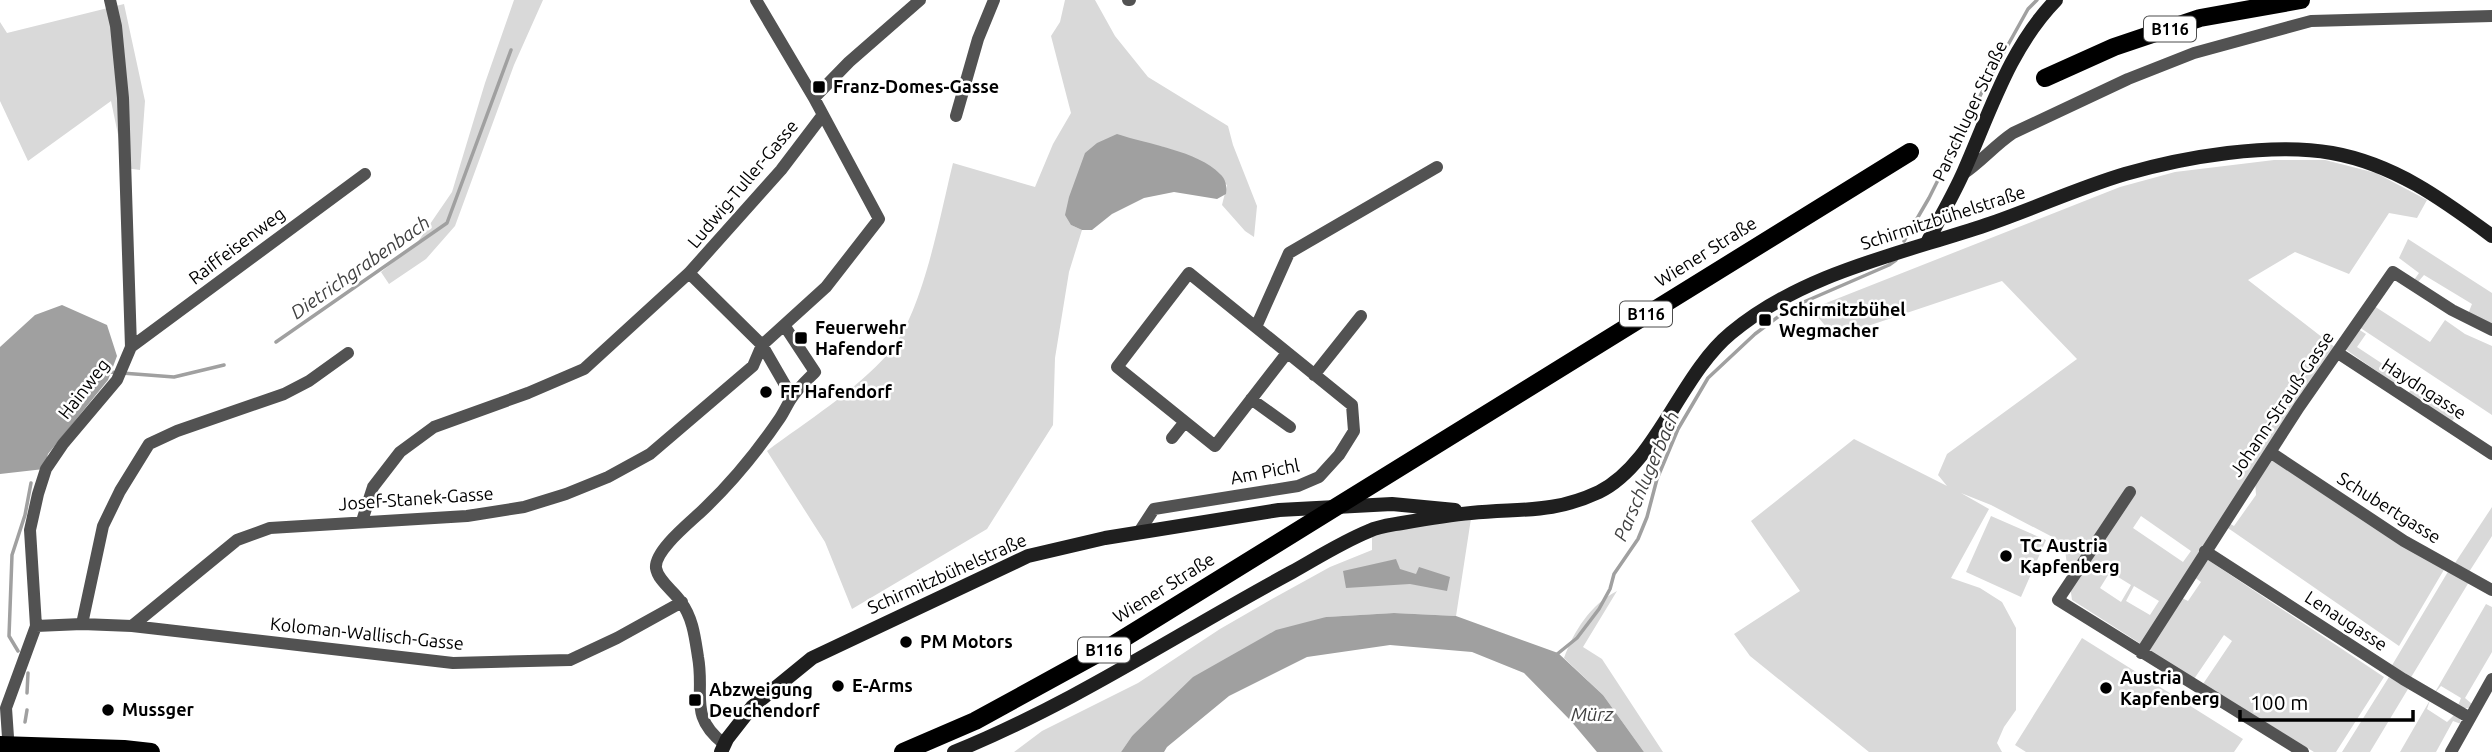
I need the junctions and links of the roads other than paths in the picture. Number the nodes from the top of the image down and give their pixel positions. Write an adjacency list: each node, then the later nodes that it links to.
1 (110, 0): 24 (street, Hainweg)
2 (756, 0): 9 (street)
3 (920, 0): 9 (street)
4 (995, 0): 11 (street)
5 (2056, 0): 15 (main road, Parschluger Straße)
6 (2301, 0): 8 (main road, B116)
7 (2492, 16): 15 (street)
8 (2045, 78)
9 (814, 99): 10 (street)
10 (822, 116): 18 (street, Ludwig-Tuller-Gasse); 20 (street)
11 (956, 116)
12 (1910, 152): 54 (main road, Wiener Straße / B116)
13 (1437, 167): 21 (street)
14 (365, 174): 24 (street, Raiffeisenweg)
15 (1963, 174): 17 (main road, Parschluger Straße)
16 (2492, 236): 17 (main road, Schirmitzbühelstraße)
17 (1927, 243): 38 (main road, Schirmitzbühelstraße)
18 (689, 273): 23 (street, Ludwig-Tuller-Gasse); 39 (street, Ludwig-Tuller-Gasse)
19 (1361, 316): 28 (street)
20 (784, 325): 23 (street); 29 (street)
21 (1255, 327): 26 (street, Am Pichl); 31 (street, Am Pichl)
22 (2492, 330): 27 (street, Johann-Strauß-Gasse)
23 (762, 345): 29 (street, Ludwig-Tuller-Gasse); 39 (street, Josef-Stanek-Gasse)
24 (131, 347): 46 (street, Hainweg)
25 (348, 353): 45 (street)
26 (1287, 353): 28 (street, Am Pichl); 30 (street, Am Pichl)
27 (2338, 353): 34 (street, Johann-Strauß-Gasse); 35 (street, Haydngasse)
28 (1314, 374): 41 (street, Am Pichl)
29 (792, 397): 44 (street)
30 (1251, 399): 31 (street, Am Pichl); 32 (street)
31 (1184, 423): 33 (street)
32 (1290, 427)
33 (1172, 438)
34 (2270, 452): 42 (street, Johann-Strauß-Gasse); 43 (street, Schubertgasse)
35 (2492, 454)
36 (2130, 492): 48 (street)
37 (1360, 506): 38 (main road, Schirmitzbühelstraße); 40 (main road); 41 (main road, Schirmitzbühelstraße)
38 (1472, 512): 40 (main road)
39 (362, 521): 47 (street, Josef-Stanek-Gasse)
40 (1372, 529): 55 (main road)
41 (1139, 532): 51 (main road, Schirmitzbühelstraße)
42 (2205, 551): 48 (street, Johann-Strauß-Gasse); 50 (street, Lenaugasse)
43 (2492, 590)
44 (682, 602): 47 (street, Koloman-Wallisch-Gasse); 51 (street)
45 (82, 624): 46 (street, Koloman-Wallisch-Gasse); 47 (street, Koloman-Wallisch-Gasse)
46 (36, 626): 52 (street, Hainweg)
47 (132, 626)
48 (2141, 653): 56 (street)
49 (2492, 680): 50 (street)
50 (2470, 718): 57 (street)
51 (724, 745)
52 (6, 747): 53 (main road)
53 (151, 752)
54 (903, 752)
55 (954, 752)
56 (2303, 752)
57 (2451, 752)

